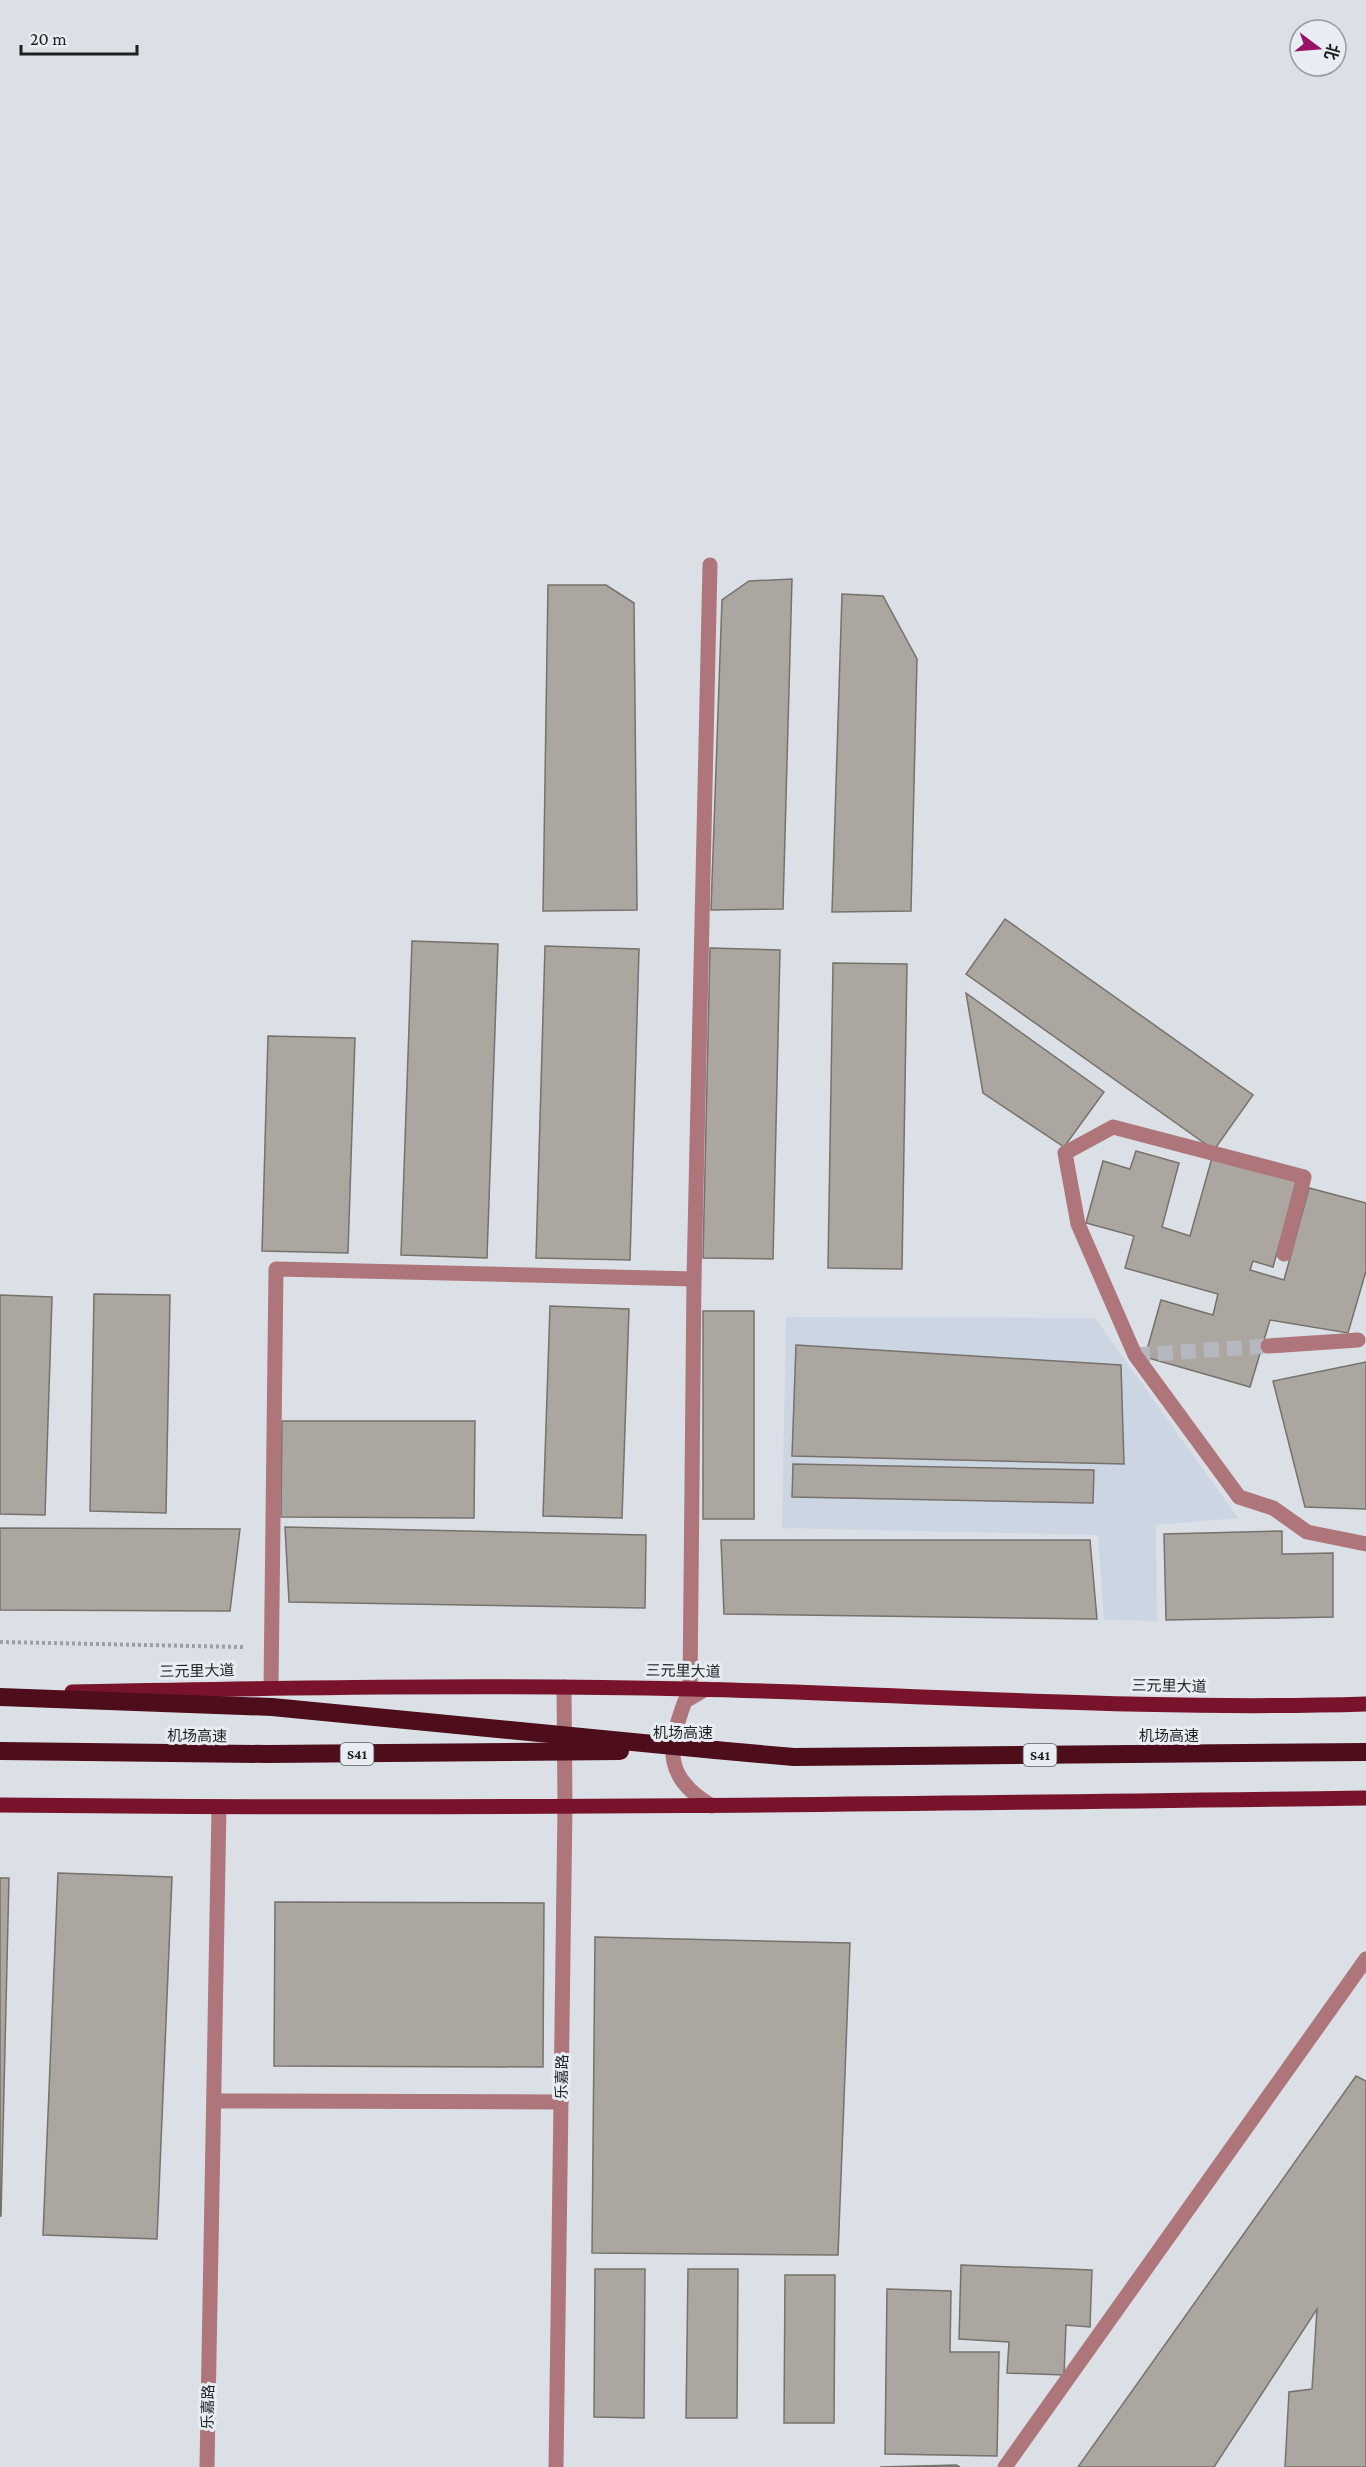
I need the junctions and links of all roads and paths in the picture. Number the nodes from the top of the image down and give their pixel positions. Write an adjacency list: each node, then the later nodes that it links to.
1 (710, 565): 3 (street)
2 (1284, 1254): 6 (street)
3 (694, 1279): 8 (street); 11 (street)
4 (1358, 1340): 5 (street)
5 (1268, 1346)
6 (1366, 1544)
7 (0, 1642): 8 (path)
8 (271, 1647): 10 (street)
9 (564, 1687): 10 (main road, 三元里大道); 11 (main road, 三元里大道); 19 (street, 乐嘉路)
10 (271, 1688): 12 (main road, 三元里大道)
11 (698, 1689): 13 (main road, 三元里大道); 20 (street)
12 (0, 1695): 14 (highway, bridge)
13 (1366, 1704)
14 (715, 1750): 15 (highway, 机场高速 / S41, bridge); 16 (highway, 机场高速 / S41)
15 (0, 1751)
16 (1366, 1752)
17 (1366, 1798): 20 (main road)
18 (0, 1805): 21 (main road)
19 (565, 1806): 20 (main road); 21 (main road); 24 (street, 乐嘉路)
20 (712, 1806)
21 (219, 1807): 23 (street, 乐嘉路)
22 (1366, 1959): 27 (street)
23 (215, 2102): 24 (street); 25 (street, 乐嘉路)
24 (561, 2102): 26 (street, 乐嘉路)
25 (207, 2467)
26 (556, 2467)
27 (1005, 2467)

